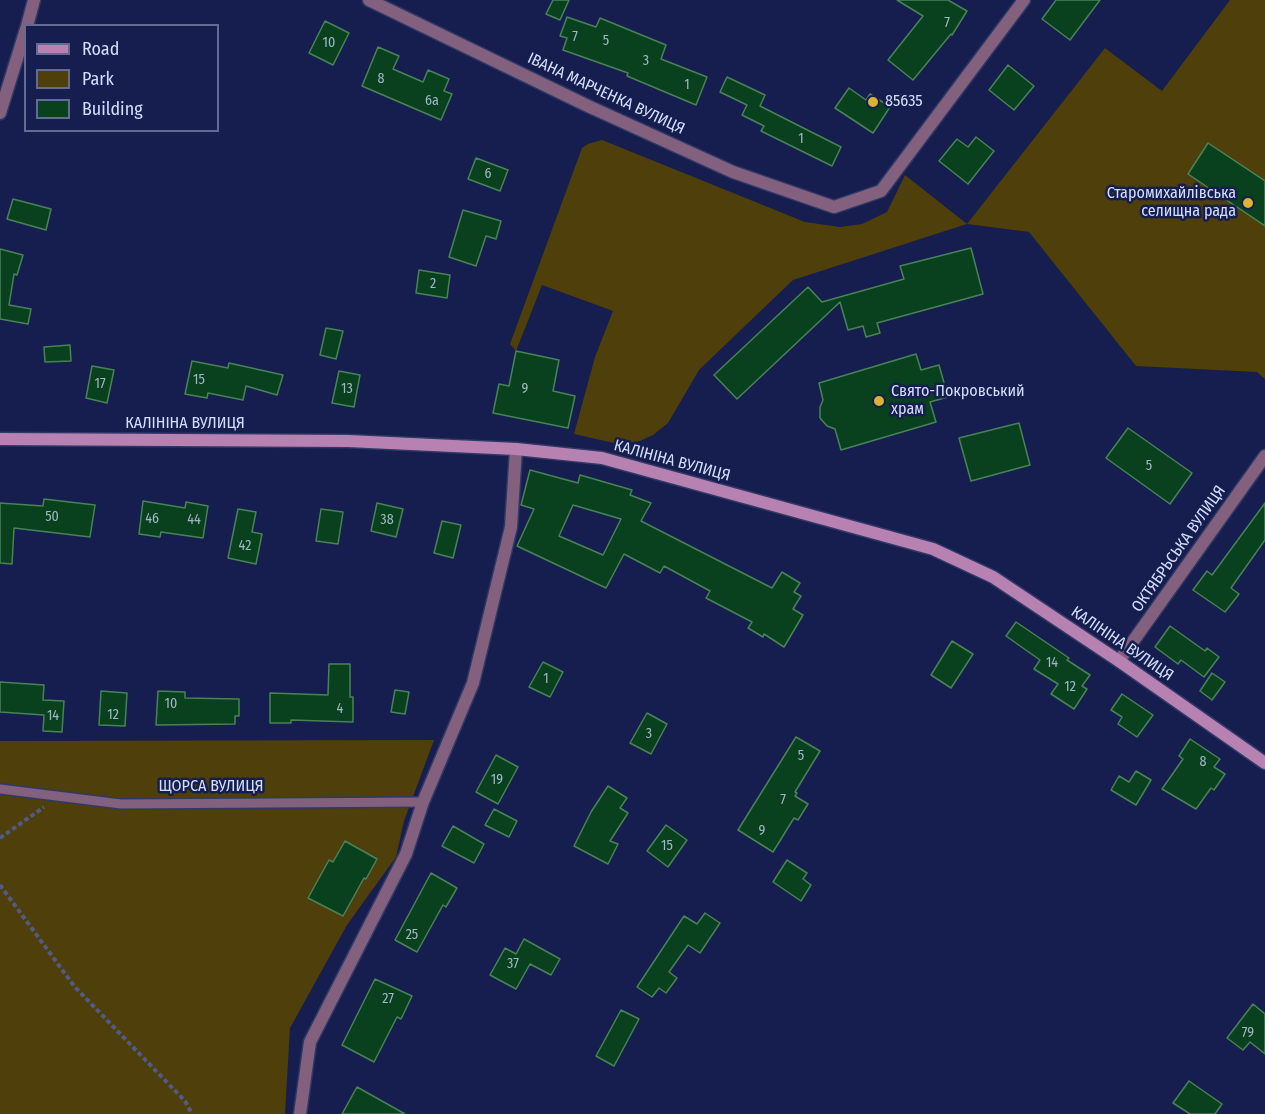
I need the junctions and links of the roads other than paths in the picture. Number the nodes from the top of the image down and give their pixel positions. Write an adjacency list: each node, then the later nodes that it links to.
1 (34, 0): 4 (street)
2 (369, 0): 3 (street, ІВАНА МАРЧЕНКА ВУЛИЦЯ)
3 (1024, 0)
4 (27, 24)
5 (24, 34): 6 (street)
6 (0, 113)
7 (0, 439): 8 (street, КАЛІНІНА ВУЛИЦЯ)
8 (516, 449): 10 (street, КАЛІНІНА ВУЛИЦЯ); 13 (street)
9 (1265, 456): 10 (street, ОКТЯБРЬСЬКА ВУЛИЦЯ)
10 (1119, 661): 11 (street, КАЛІНІНА ВУЛИЦЯ)
11 (1265, 763)
12 (0, 789): 13 (lane, ЩОРСА ВУЛИЦЯ)
13 (423, 802): 14 (street)
14 (300, 1114)

